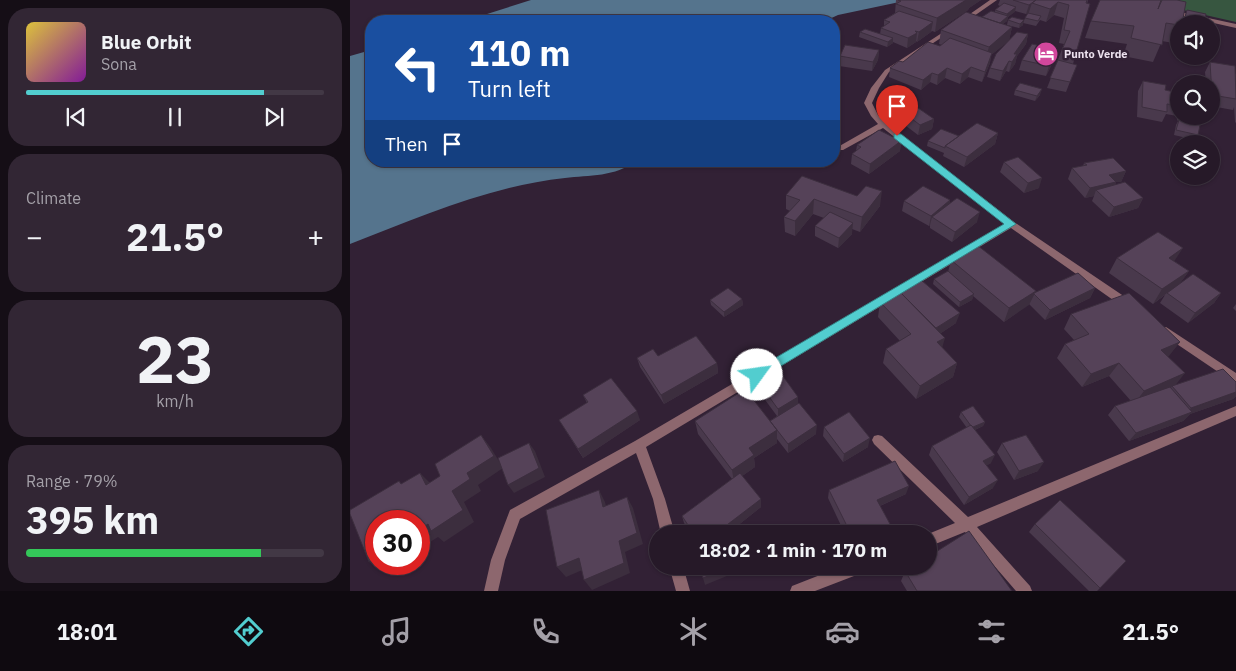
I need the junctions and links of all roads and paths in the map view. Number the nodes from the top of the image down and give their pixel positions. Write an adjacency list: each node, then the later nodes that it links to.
1 (994, 0): 4 (street)
2 (1162, 10): 3 (street)
3 (1236, 26)
4 (883, 125): 5 (street); 6 (street)
5 (840, 148)
6 (1011, 224): 7 (street); 12 (street)
7 (1140, 313)
8 (1156, 324): 9 (street)
9 (1236, 380)
10 (1236, 411): 14 (street)
11 (878, 440): 14 (street)
12 (638, 445): 13 (street); 18 (street)
13 (666, 525)
14 (968, 526): 15 (street); 21 (street)
15 (937, 538)
16 (679, 575): 19 (street)
17 (839, 575): 20 (street)
18 (491, 591)
19 (683, 591)
20 (798, 591)
21 (1025, 591)

